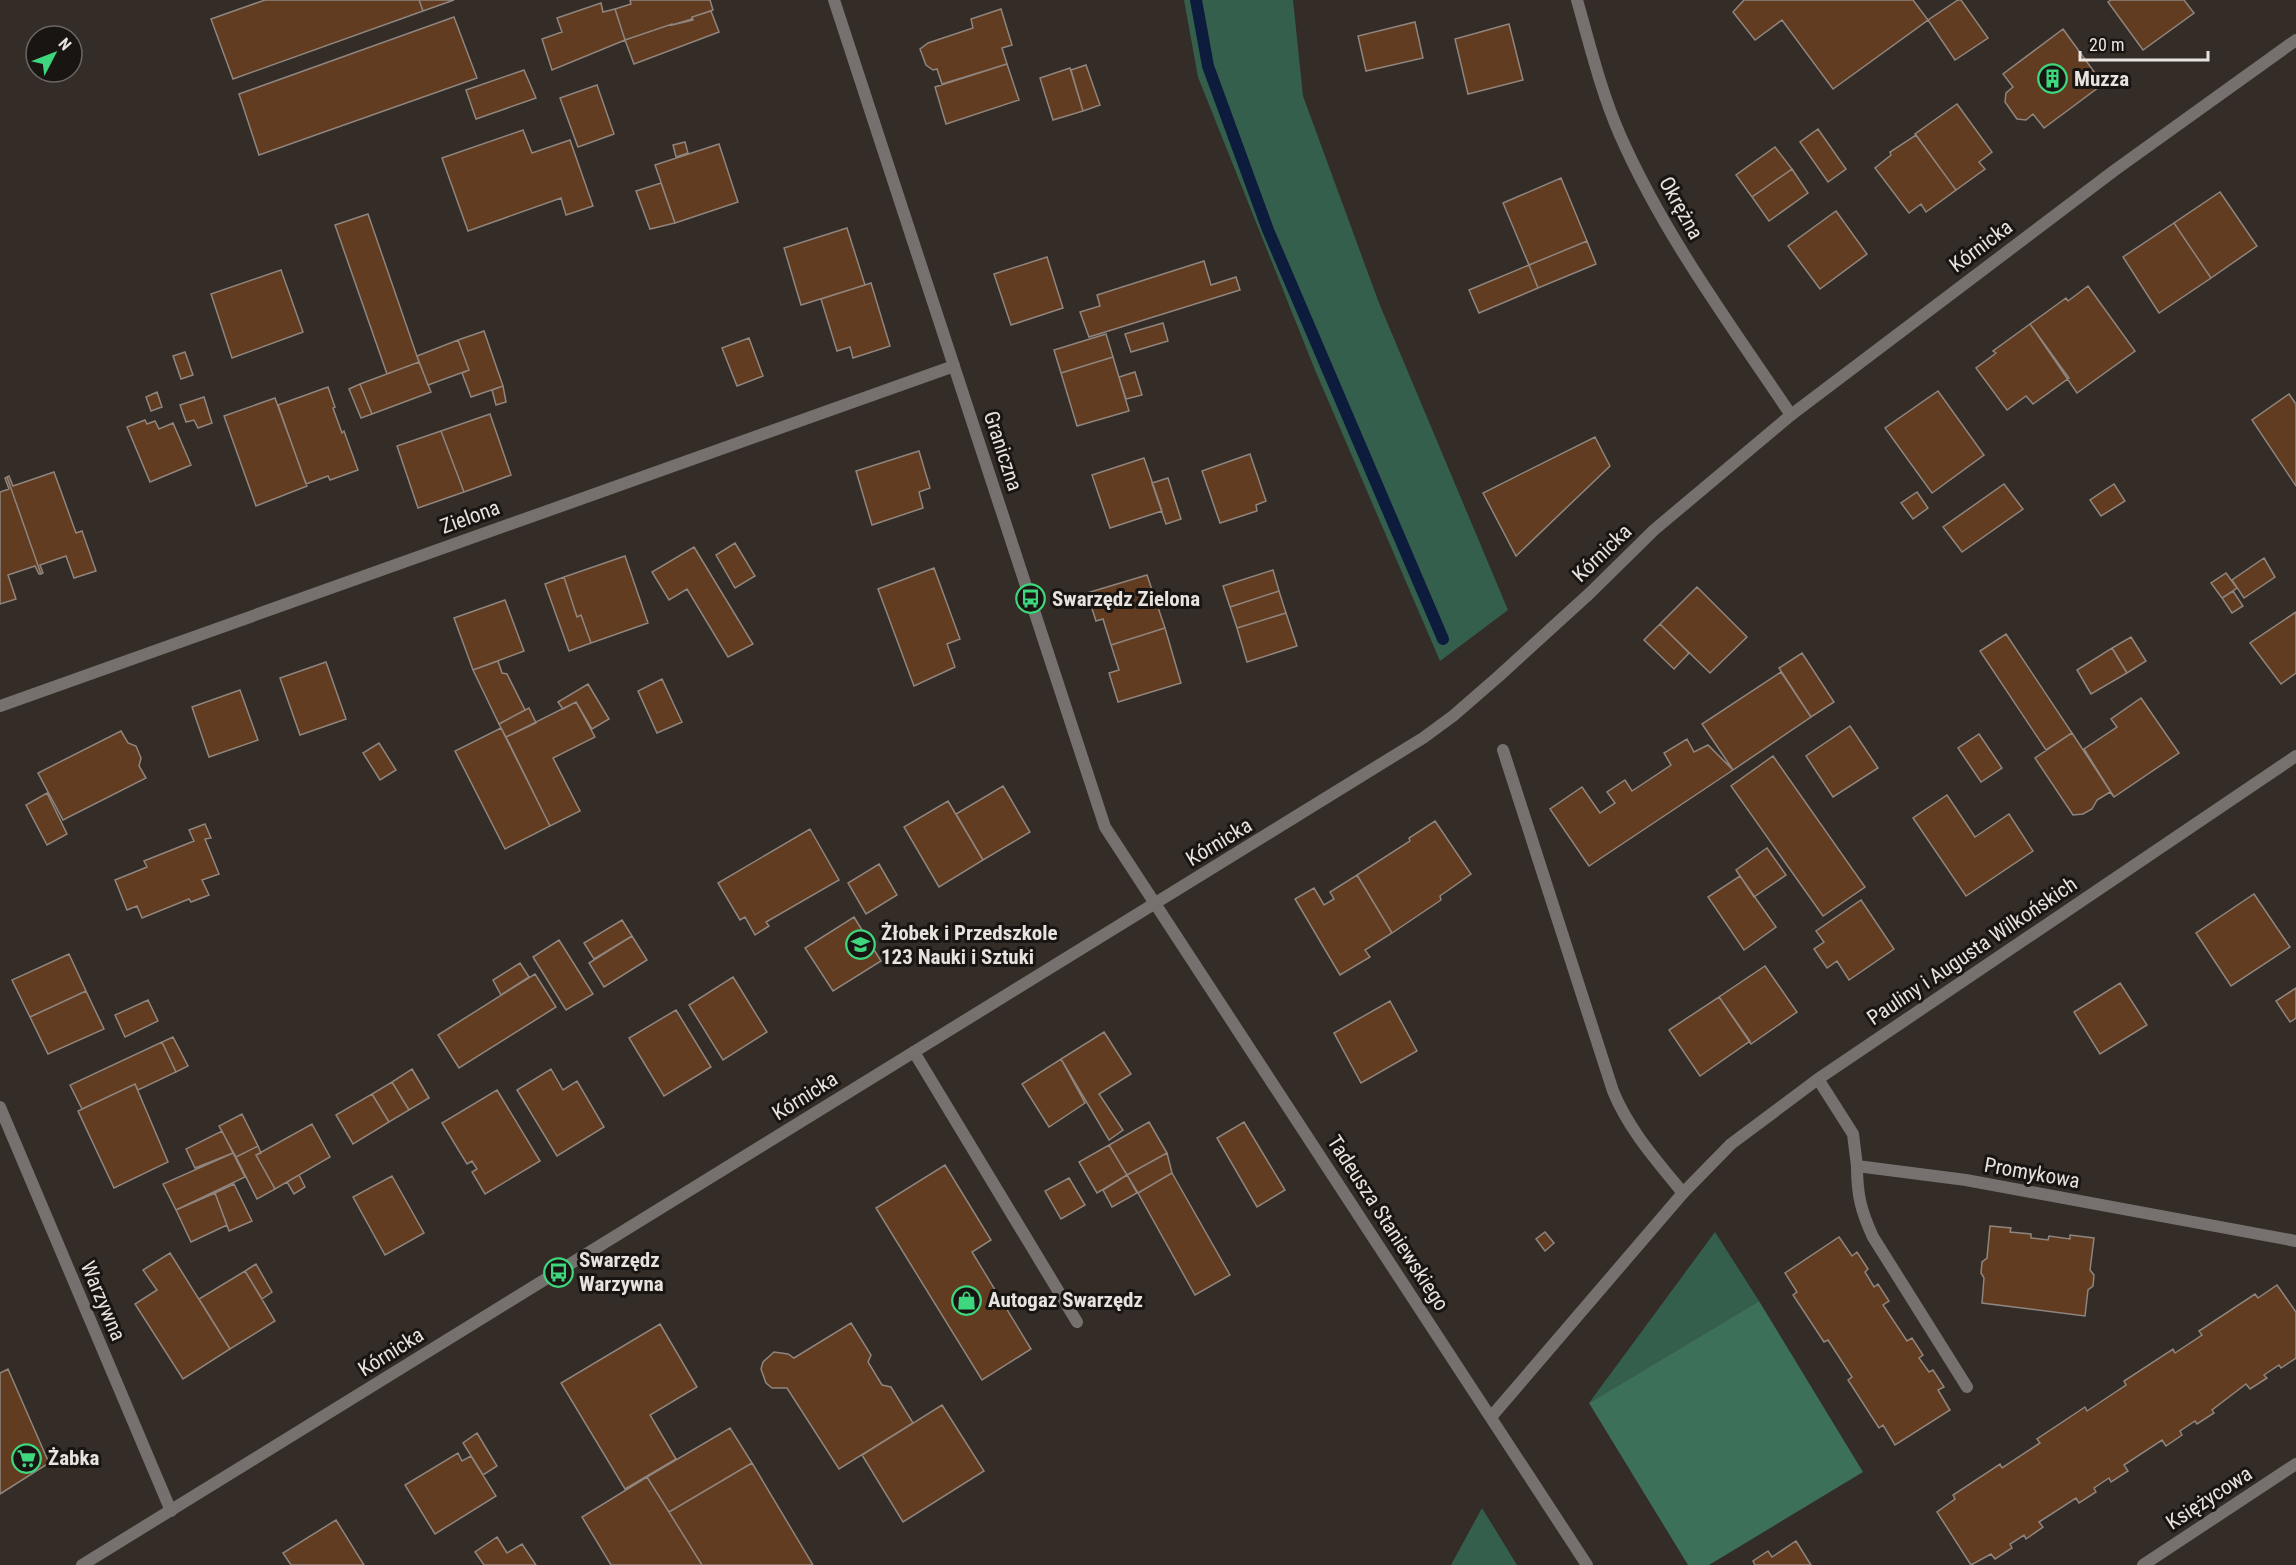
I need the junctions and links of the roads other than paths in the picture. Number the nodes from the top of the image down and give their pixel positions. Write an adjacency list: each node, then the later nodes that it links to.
1 (834, 0): 4 (street, Graniczna)
2 (1577, 0): 5 (street, Okrężna)
3 (2296, 40): 5 (street, Kórnicka)
4 (954, 366): 6 (street, Zielona); 9 (street, Graniczna)
5 (1791, 415): 9 (street, Kórnicka)
6 (0, 706)
7 (1503, 750): 14 (street)
8 (2296, 756): 11 (street, Pauliny i Augusta Wilkońskich)
9 (1155, 904): 10 (street, Kórnicka); 18 (street, Tadeusza Staniewskiego)
10 (914, 1052): 16 (street); 20 (street, Kórnicka)
11 (1818, 1078): 13 (street); 14 (street, Pauliny i Augusta Wilkońskich)
12 (0, 1107): 20 (street, Warzywna)
13 (1857, 1166): 15 (street, Promykowa); 17 (street)
14 (1683, 1193): 18 (street, Pauliny i Augusta Wilkońskich)
15 (2296, 1241)
16 (1077, 1322)
17 (1967, 1387)
18 (1491, 1417): 22 (street, Tadeusza Staniewskiego)
19 (2296, 1464): 23 (street, Księżycowa)
20 (171, 1511): 21 (street, Kórnicka)
21 (82, 1565)
22 (1587, 1565)
23 (2143, 1565)

